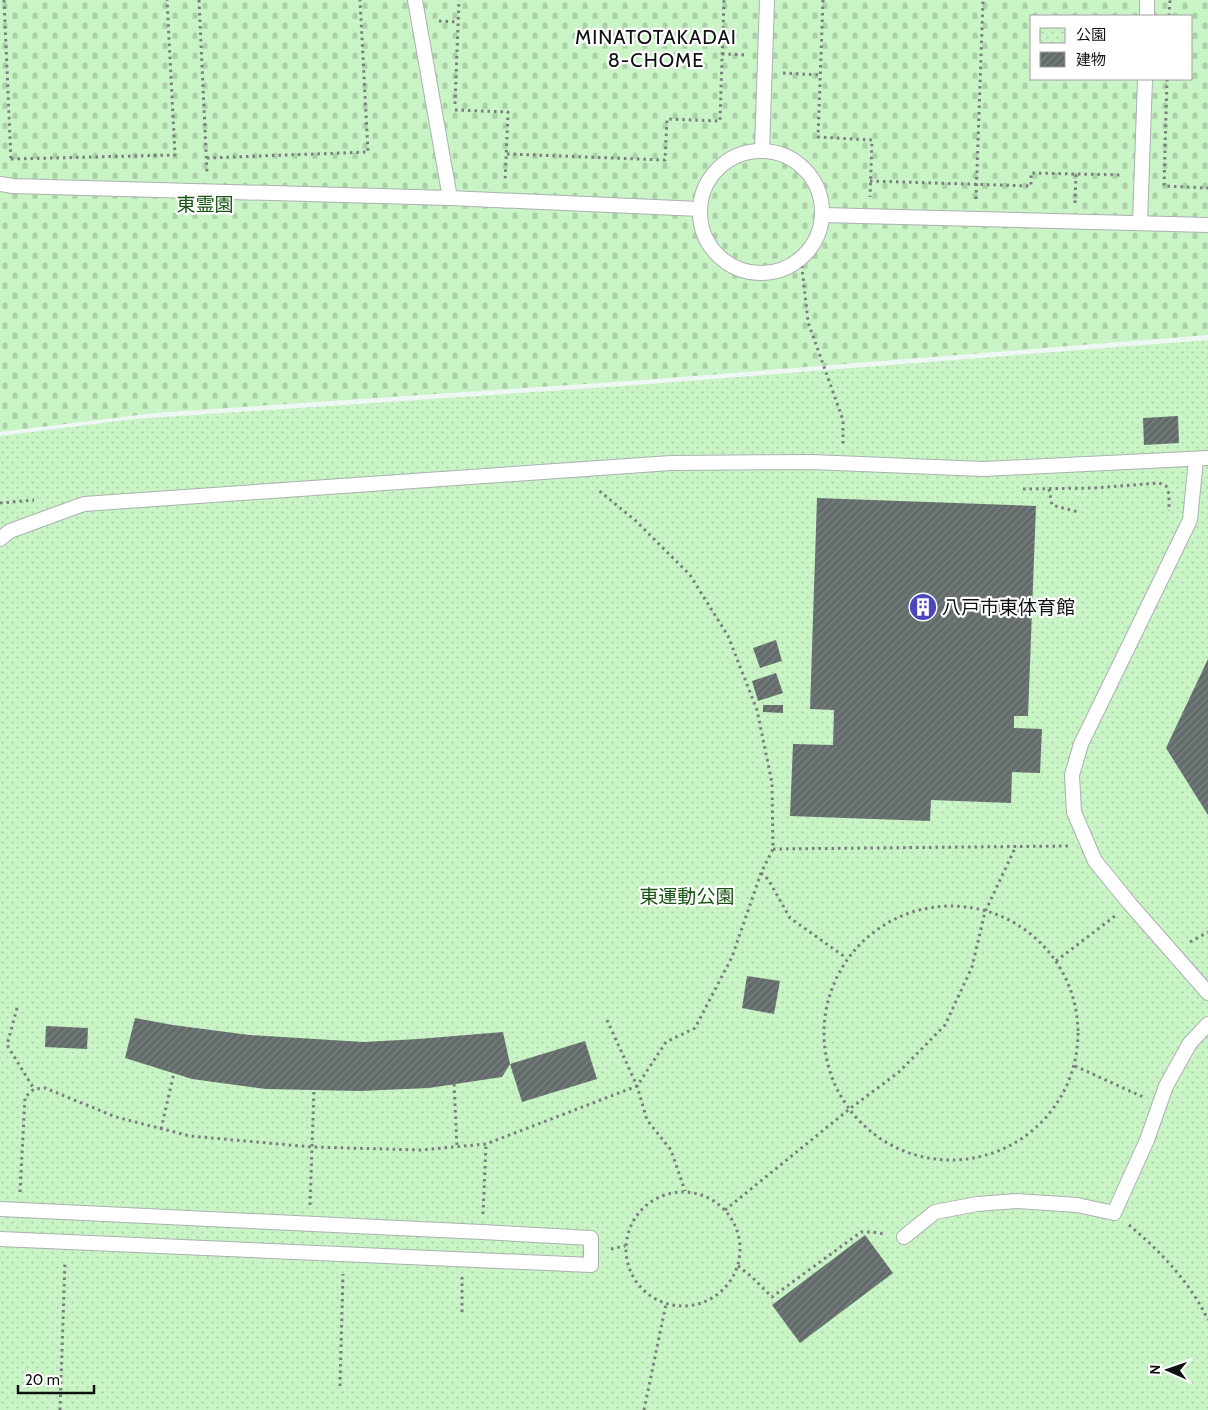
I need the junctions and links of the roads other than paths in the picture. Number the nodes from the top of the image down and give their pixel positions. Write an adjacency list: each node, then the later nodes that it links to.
1 (414, 0): 8 (lane)
2 (767, 0): 6 (lane)
3 (1147, 0): 4 (lane)
4 (1147, 15)
5 (1145, 80): 11 (lane)
6 (762, 150): 9 (lane); 10 (lane)
7 (0, 184): 8 (lane)
8 (450, 198): 9 (lane)
9 (700, 209): 10 (lane)
10 (822, 215): 11 (lane)
11 (1140, 223): 12 (lane)
12 (1208, 225)
13 (1202, 459): 14 (lane); 15 (lane)
14 (0, 539)
15 (1208, 993)
16 (1208, 1024): 18 (lane)
17 (0, 1209): 19 (lane)
18 (904, 1237)
19 (0, 1238)

